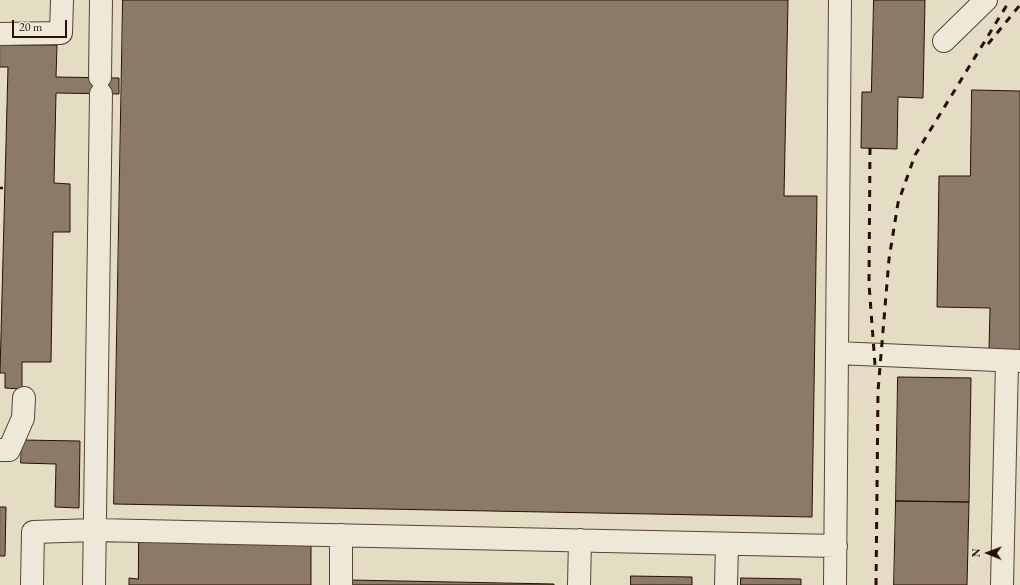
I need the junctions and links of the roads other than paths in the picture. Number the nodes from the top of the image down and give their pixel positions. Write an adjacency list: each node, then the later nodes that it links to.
1 (62, 0): 5 (lane)
2 (101, 0): 11 (lane)
3 (840, 0): 7 (lane)
4 (986, 0): 6 (lane)
5 (0, 34)
6 (944, 41)
7 (837, 353): 8 (lane); 15 (lane)
8 (1014, 361): 22 (lane)
9 (24, 398): 10 (lane)
10 (0, 450)
11 (95, 530): 12 (lane); 16 (lane); 17 (lane)
12 (342, 535): 13 (lane); 18 (lane)
13 (580, 540): 14 (lane); 19 (lane)
14 (727, 544): 15 (lane); 20 (lane)
15 (836, 546): 21 (lane)
16 (32, 585)
17 (94, 585)
18 (341, 585)
19 (579, 585)
20 (726, 585)
21 (835, 585)
22 (1002, 585)

